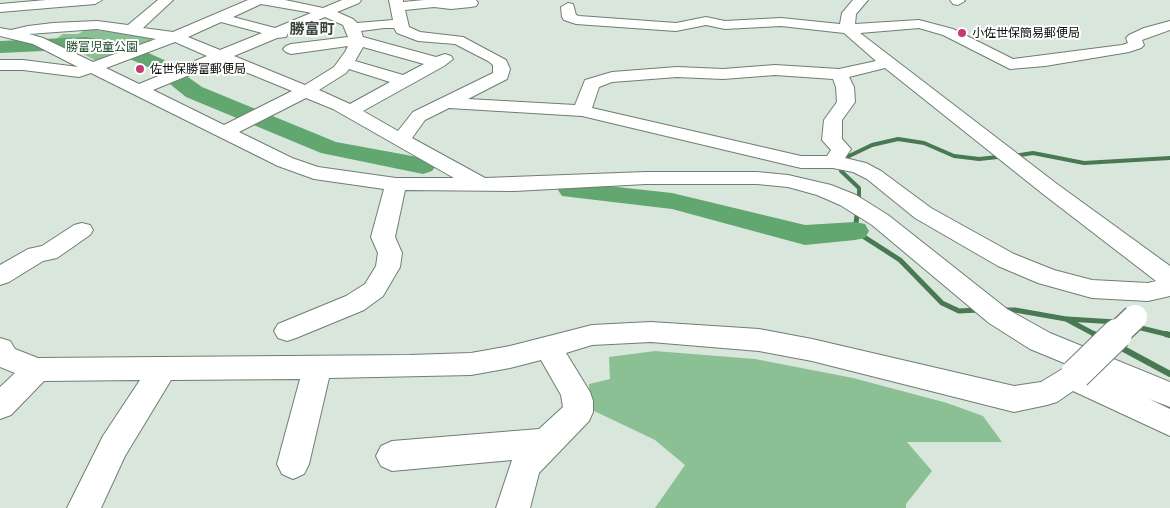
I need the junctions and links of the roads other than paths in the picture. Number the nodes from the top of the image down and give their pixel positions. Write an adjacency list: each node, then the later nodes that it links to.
1 (94, 0): 7 (street)
2 (166, 0): 17 (street)
3 (260, 0): 11 (street); 13 (street)
4 (354, 0): 11 (street)
5 (861, 0): 18 (street)
6 (471, 3): 8 (street)
7 (65, 4): 10 (street); 21 (street)
8 (396, 4): 14 (street)
9 (568, 7): 16 (street)
10 (0, 8)
11 (325, 12): 19 (street); 20 (street)
12 (697, 12): 16 (street)
13 (218, 17): 19 (street); 22 (street)
14 (402, 24): 20 (street); 23 (street)
15 (1170, 25): 18 (street)
16 (713, 26): 18 (street)
17 (132, 29): 21 (street); 22 (street)
18 (848, 29): 26 (street)
19 (277, 32): 24 (street); 25 (street)
20 (355, 34): 24 (street); 27 (street); 28 (street)
21 (26, 37): 30 (street)
22 (175, 37): 25 (street); 30 (street)
23 (470, 46): 28 (street); 36 (street)
24 (291, 49): 31 (street)
25 (222, 56): 31 (street); 34 (street)
26 (888, 62): 32 (street); 46 (street)
27 (345, 63): 33 (street); 35 (street)
28 (438, 63): 33 (street)
29 (0, 65): 30 (street)
30 (93, 68): 34 (street)
31 (262, 72): 35 (street)
32 (839, 74): 38 (street); 41 (street)
33 (408, 79): 36 (street); 37 (street)
34 (139, 90): 39 (street)
35 (306, 91): 37 (street); 39 (street)
36 (441, 94): 38 (street); 40 (street)
37 (350, 111): 40 (street)
38 (582, 111): 41 (street)
39 (225, 132): 42 (street)
40 (401, 140): 43 (street)
41 (838, 163): 47 (street)
42 (396, 184): 43 (street); 49 (street)
43 (480, 184): 56 (street)
44 (82, 230): 45 (street)
45 (0, 276)
46 (1170, 279)
47 (1170, 288)
48 (1170, 292): 55 (street, bridge)
49 (287, 331)
50 (548, 348): 52 (street); 55 (street); 59 (street)
51 (2, 355): 54 (street)
52 (317, 367): 53 (street); 61 (street)
53 (163, 369): 54 (street); 62 (street)
54 (37, 370): 57 (street)
55 (1073, 375): 58 (street)
56 (1170, 396)
57 (0, 406)
58 (1170, 423)
59 (545, 443): 60 (street); 63 (street)
60 (392, 456)
61 (293, 464)
62 (84, 508)
63 (513, 508)

